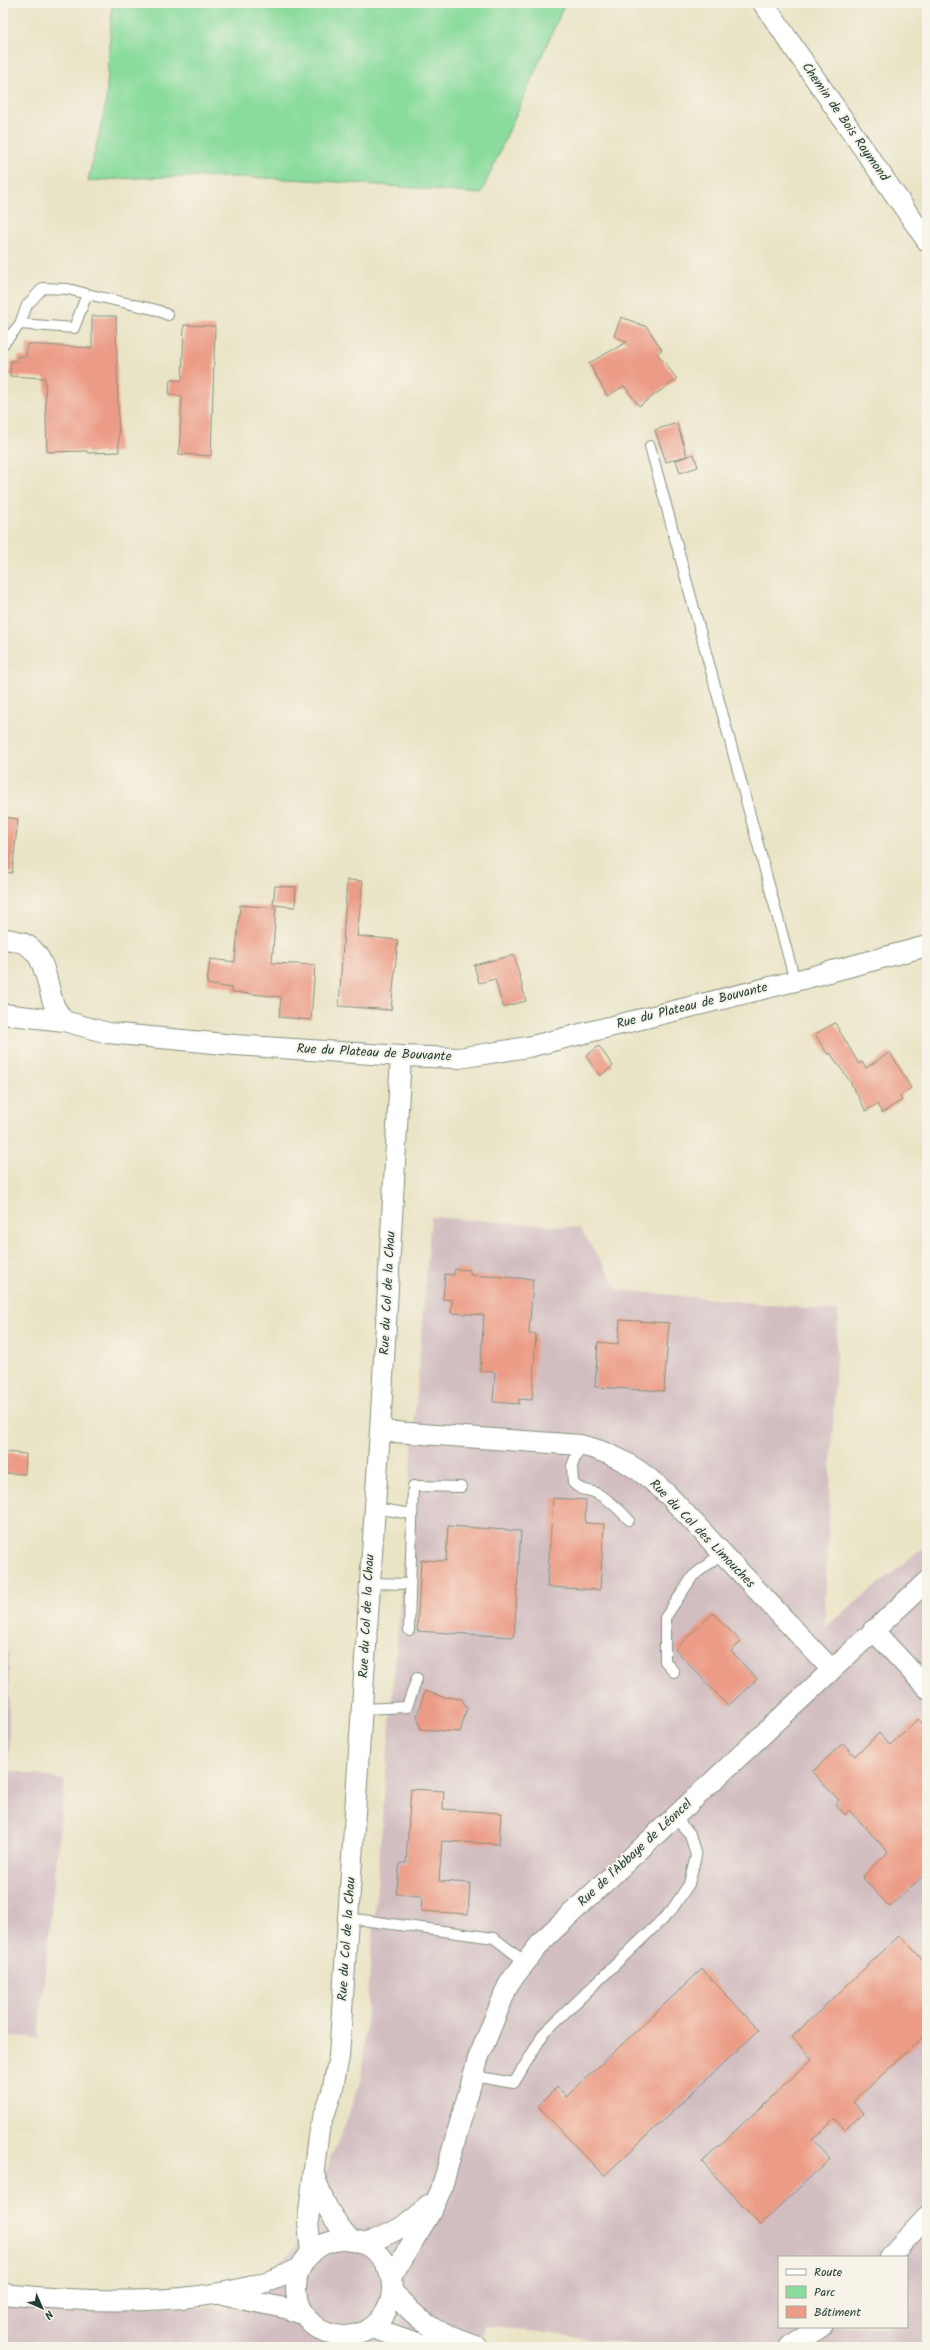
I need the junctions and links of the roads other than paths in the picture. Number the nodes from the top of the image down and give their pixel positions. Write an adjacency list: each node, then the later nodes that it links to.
1 (763, 3): 2 (street, Chemin de Bois Raymond)
2 (927, 241)
3 (87, 294): 4 (lane); 5 (lane); 5 (lane)
4 (168, 315)
5 (20, 324): 6 (lane)
6 (3, 344)
7 (650, 446): 10 (lane)
8 (3, 939): 12 (street)
9 (927, 946): 10 (street, Rue du Plateau de Bouvante)
10 (795, 981): 13 (street, Rue du Plateau de Bouvante)
11 (3, 1014): 12 (street, Rue du Plateau de Bouvante)
12 (64, 1021): 13 (street, Rue du Plateau de Bouvante)
13 (401, 1056): 14 (street, Rue du Col de la Chau)
14 (380, 1431): 15 (street, Rue du Col des Limouches); 17 (street, Rue du Col de la Chau)
15 (580, 1445): 19 (lane); 20 (street, Rue du Col des Limouches)
16 (461, 1487): 18 (lane)
17 (374, 1508): 18 (lane); 22 (street, Rue du Col de la Chau)
18 (412, 1514): 23 (lane)
19 (629, 1520)
20 (722, 1553): 26 (street, Rue du Col des Limouches); 27 (lane)
21 (927, 1580): 25 (street, Rue de l'Abbaye de Léoncel)
22 (369, 1583): 23 (lane); 30 (street, Rue du Col de la Chau)
23 (410, 1584): 24 (lane)
24 (409, 1630)
25 (873, 1630): 26 (street, Rue de l'Abbaye de Léoncel); 29 (street)
26 (831, 1669): 31 (street, Rue de l'Abbaye de Léoncel)
27 (674, 1672)
28 (417, 1678): 30 (lane)
29 (927, 1688)
30 (362, 1708): 32 (street, Rue du Col de la Chau)
31 (674, 1817): 33 (street, Rue de l'Abbaye de Léoncel); 34 (lane)
32 (348, 1918): 33 (lane); 35 (street, Rue du Col de la Chau)
33 (526, 1962): 34 (street, Rue de l'Abbaye de Léoncel)
34 (473, 2076): 36 (street, Rue de l'Abbaye de Léoncel)
35 (314, 2173): 38 (street, Rue du Col de la Chau); 40 (street, Rue du Col de la Chau)
36 (441, 2190): 38 (street); 41 (street, Rue de l'Abbaye de Léoncel)
37 (927, 2217): 39 (street)
38 (357, 2242): 40 (street); 41 (street)
39 (890, 2256)
40 (306, 2261): 43 (street); 44 (street)
41 (392, 2284): 47 (street); 50 (street)
42 (3, 2294): 43 (street)
43 (214, 2294): 44 (street)
44 (310, 2321): 47 (street); 48 (street)
45 (819, 2328): 51 (street)
46 (830, 2328): 52 (street)
47 (359, 2337): 49 (street)
48 (317, 2347)
49 (431, 2347)
50 (478, 2347)
51 (789, 2347)
52 (818, 2347)

